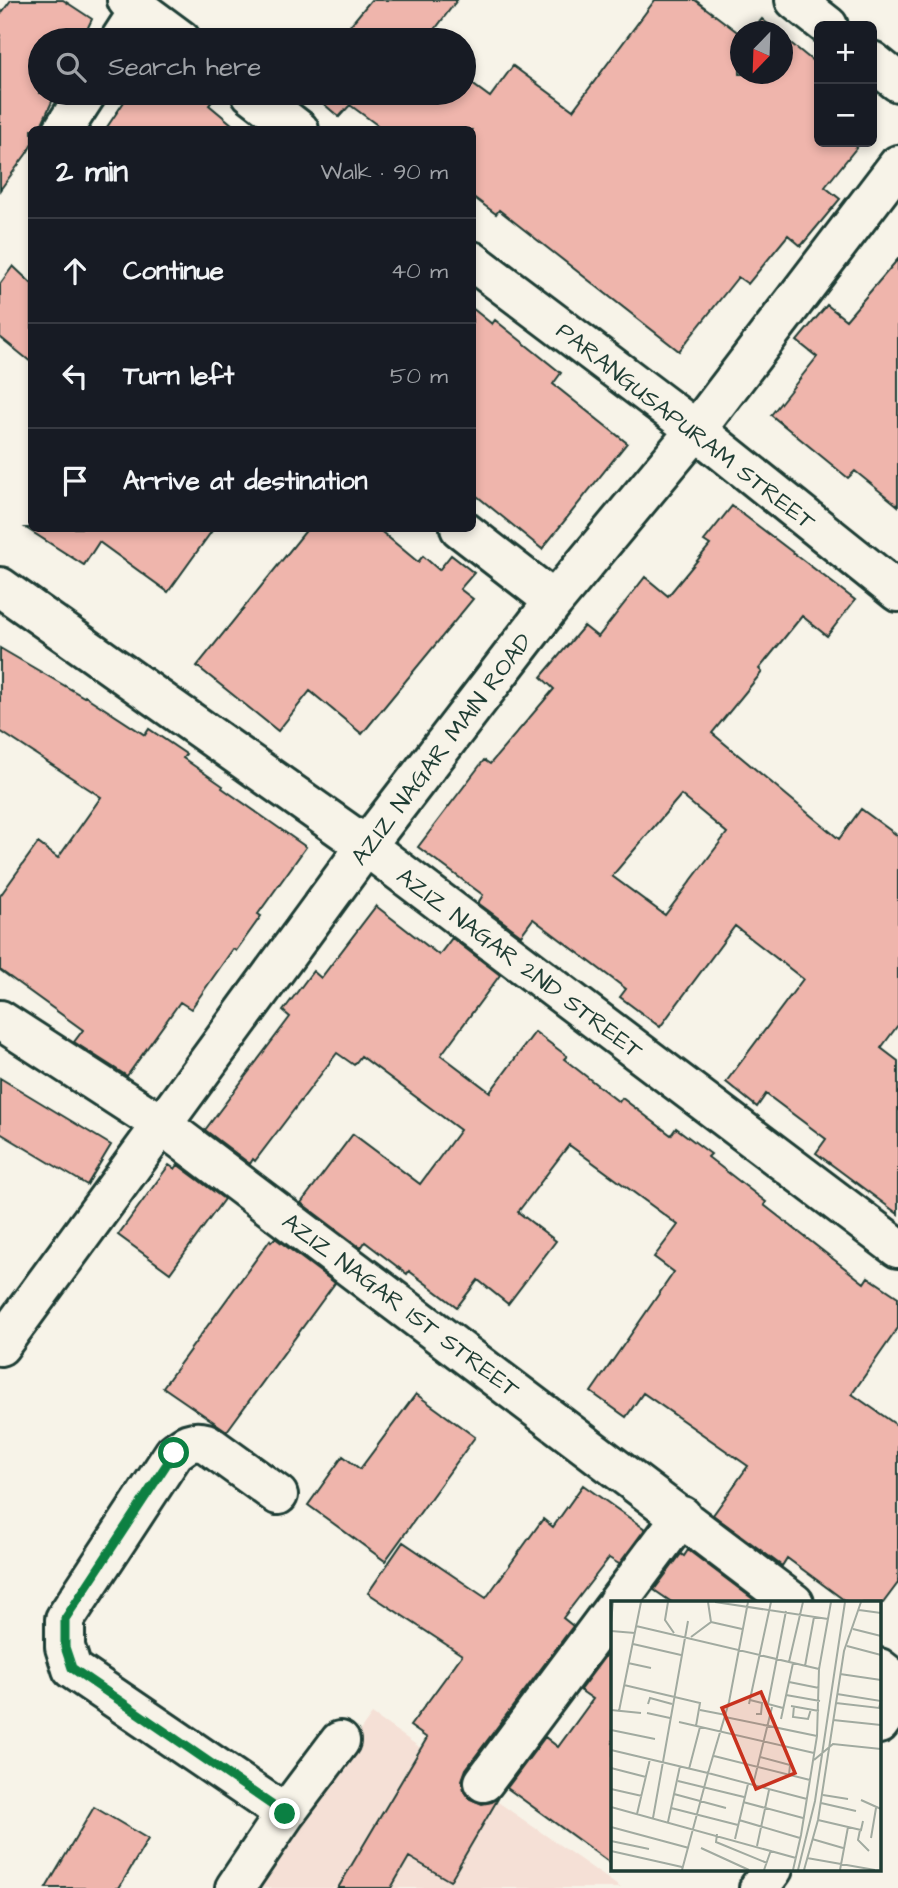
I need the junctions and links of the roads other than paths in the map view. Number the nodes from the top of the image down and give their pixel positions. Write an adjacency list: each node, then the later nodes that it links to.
1 (795, 0): 3 (street)
2 (129, 16): 4 (street)
3 (822, 21)
4 (155, 28)
5 (877, 65): 6 (street)
6 (898, 82)
7 (80, 105): 9 (street)
8 (267, 105): 10 (street)
9 (66, 126)
10 (294, 126)
11 (898, 165): 13 (street, AZIZ NAGAR MAIN ROAD)
12 (476, 264): 13 (street, PARANGUSAPURAM STREET)
13 (696, 430): 16 (street, PARANGUSAPURAM STREET); 17 (street, AZIZ NAGAR MAIN ROAD)
14 (465, 532): 17 (street)
15 (0, 587): 18 (street, AZIZ NAGAR 2ND STREET)
16 (898, 592)
17 (554, 601): 18 (street, AZIZ NAGAR MAIN ROAD)
18 (366, 846): 20 (street, AZIZ NAGAR MAIN ROAD); 21 (street, AZIZ NAGAR 2ND STREET)
19 (0, 1020): 20 (street, AZIZ NAGAR 1ST STREET)
20 (162, 1125): 22 (street, AZIZ NAGAR MAIN ROAD); 24 (street, AZIZ NAGAR 1ST STREET)
21 (898, 1248)
22 (0, 1346)
23 (278, 1494): 32 (street)
24 (682, 1516): 25 (street); 26 (street, AZIZ NAGAR 1ST STREET)
25 (618, 1601)
26 (791, 1601)
27 (611, 1612): 31 (street)
28 (880, 1669): 29 (street)
29 (898, 1683)
30 (340, 1741): 32 (street)
31 (484, 1782)
32 (285, 1814): 34 (street)
33 (772, 1870): 35 (street)
34 (235, 1888)
35 (759, 1888)

